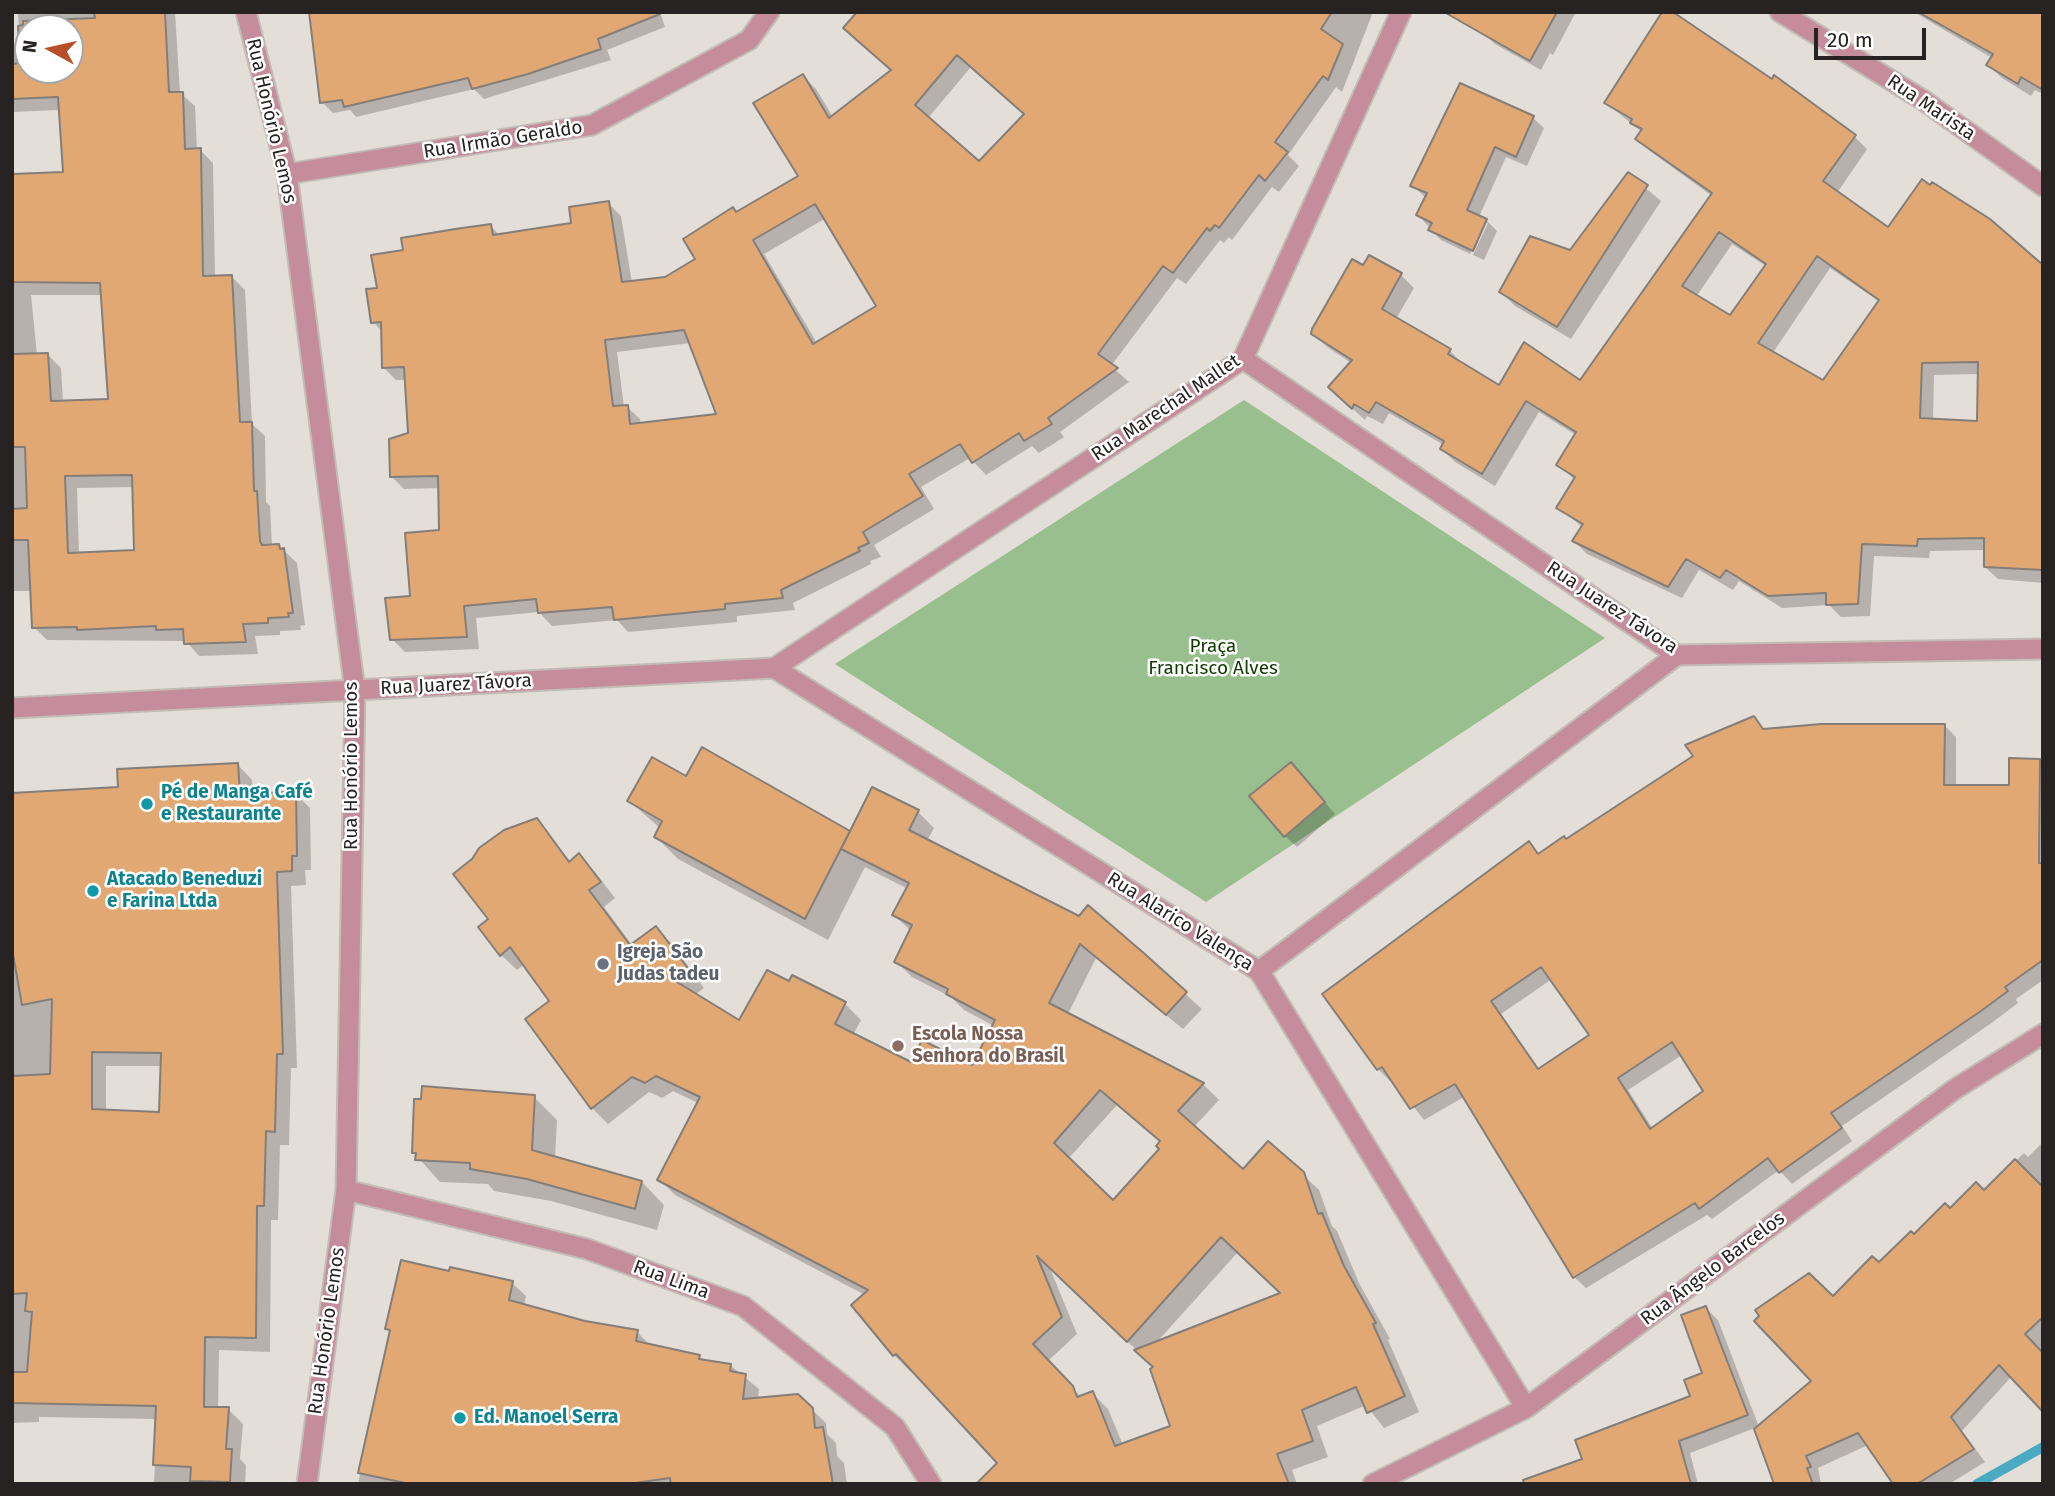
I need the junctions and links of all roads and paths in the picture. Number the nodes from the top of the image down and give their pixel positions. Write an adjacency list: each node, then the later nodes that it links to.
1 (246, 12): 5 (street, Rua Honório Lemos)
2 (769, 12): 5 (street, Rua Irmão Geraldo)
3 (1401, 12): 7 (street, Rua Marechal Mallet)
4 (1780, 12): 6 (street, Rua Marista)
5 (287, 174): 11 (street, Rua Honório Lemos)
6 (2043, 186)
7 (1243, 359): 9 (street, Rua Juarez Távora); 10 (street, Rua Marechal Mallet)
8 (2043, 649): 9 (street, Rua Juarez Távora)
9 (1677, 655): 13 (street)
10 (774, 668): 11 (street, Rua Juarez Távora); 13 (street, Rua Alarico Valença)
11 (355, 691): 12 (street, Rua Juarez Távora); 15 (street, Rua Honório Lemos)
12 (12, 708)
13 (1259, 971): 16 (street, Rua Alarico Valença)
14 (2043, 1034): 16 (street, Rua Ângelo Barcelos)
15 (346, 1190): 17 (street, Rua Honório Lemos); 18 (street, Rua Lima)
16 (1526, 1408): 19 (street, Rua Ângelo Barcelos)
17 (307, 1484)
18 (931, 1484)
19 (1373, 1484)

